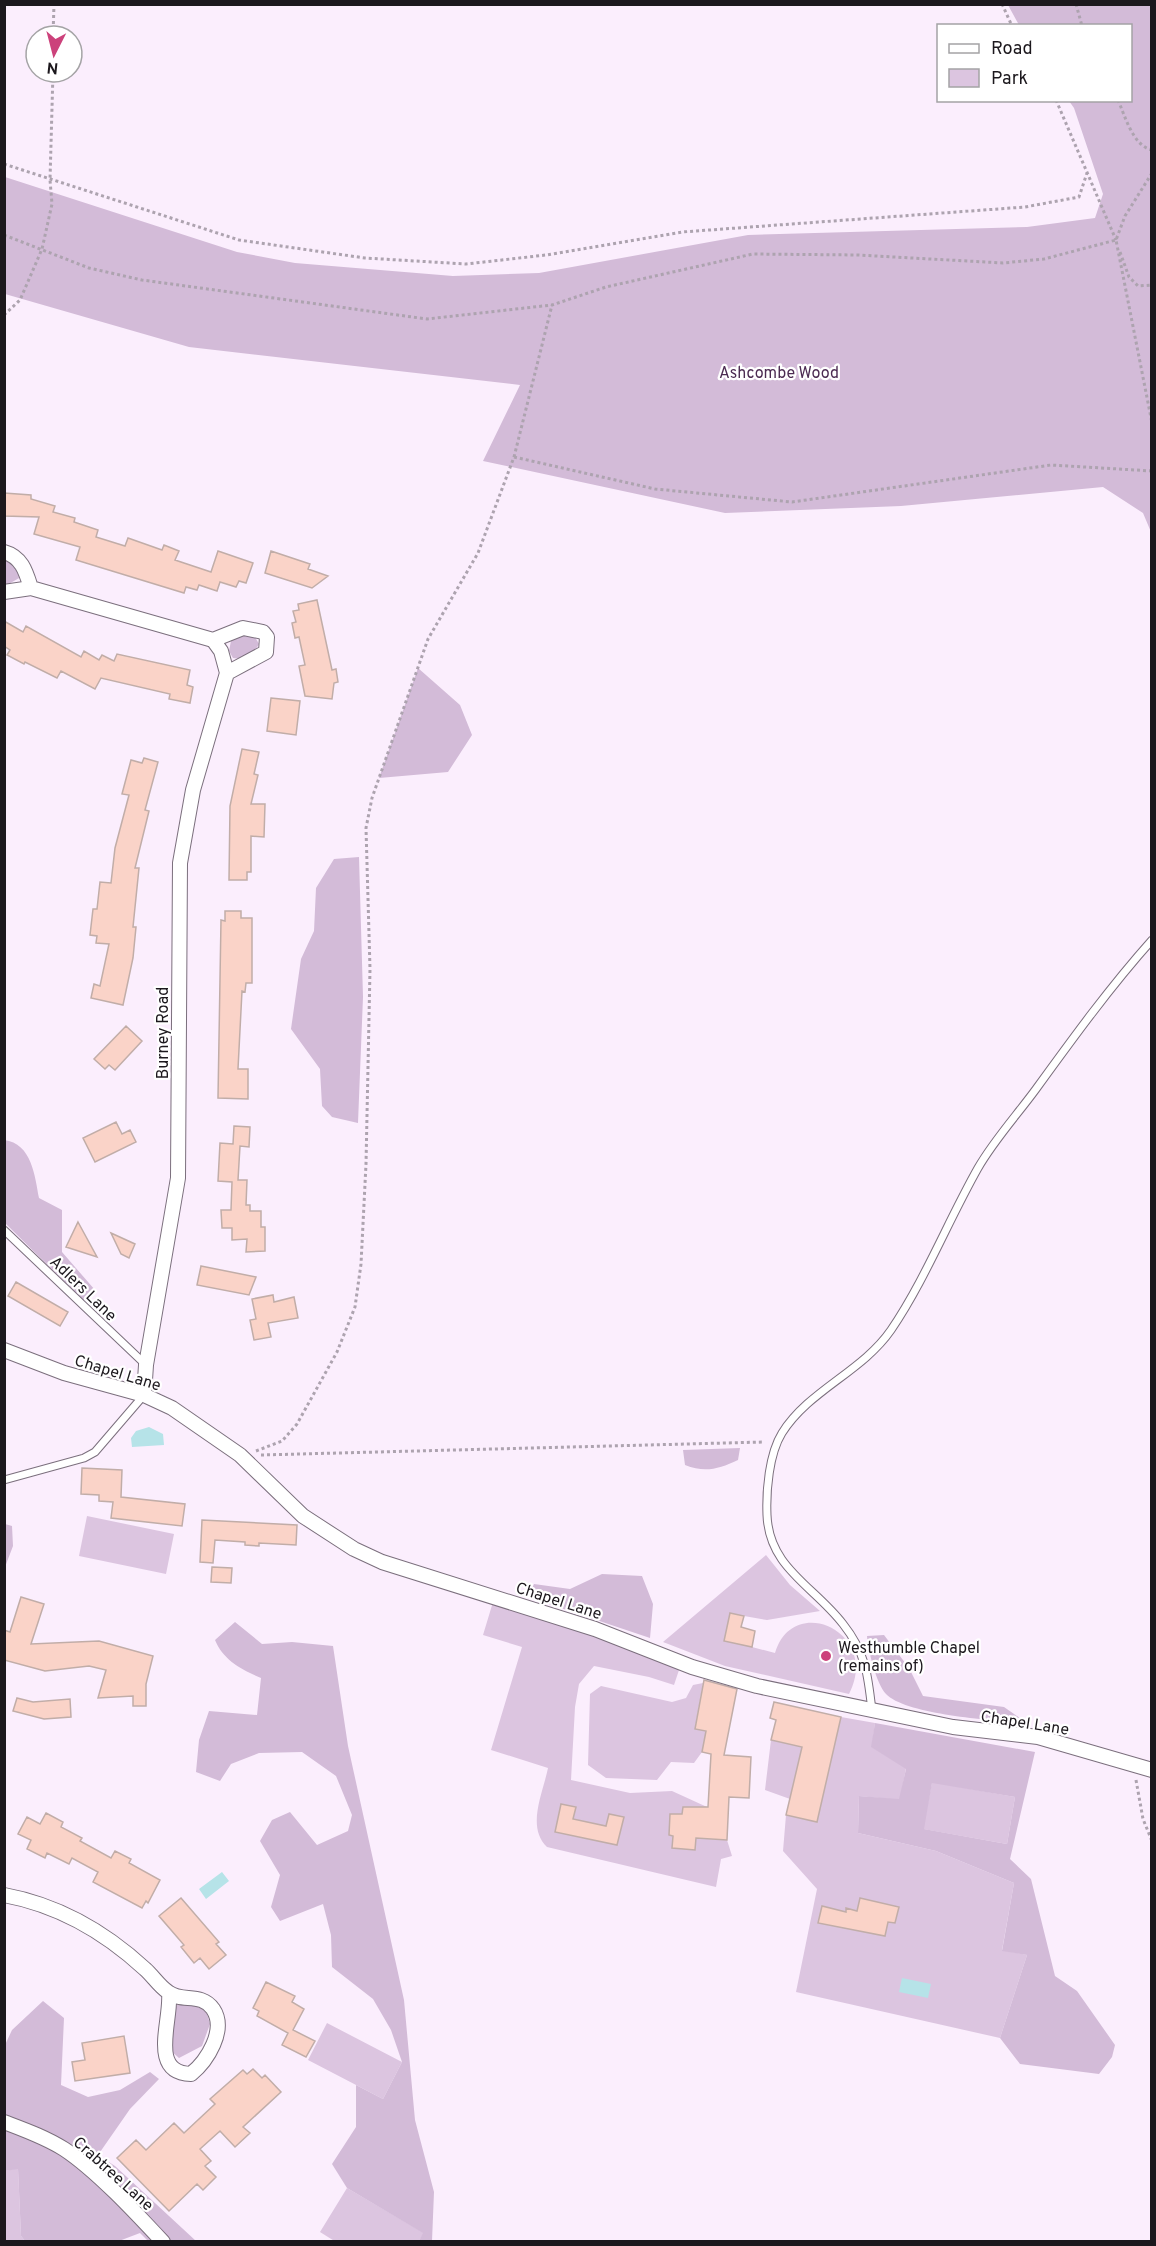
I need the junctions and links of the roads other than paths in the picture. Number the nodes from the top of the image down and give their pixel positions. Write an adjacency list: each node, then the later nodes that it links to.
1 (4, 552): 2 (street)
2 (31, 588): 3 (street); 4 (street)
3 (4, 592)
4 (213, 640): 5 (street); 5 (street)
5 (227, 673): 9 (street, Burney Road)
6 (1152, 940): 12 (lane)
7 (4, 1230): 9 (lane, Adlers Lane)
8 (4, 1350): 10 (street, Chapel Lane)
9 (146, 1365): 10 (street, Burney Road)
10 (144, 1395): 11 (lane); 12 (street, Chapel Lane)
11 (4, 1480)
12 (872, 1711): 13 (street, Chapel Lane)
13 (1152, 1770)
14 (4, 1895): 15 (street)
15 (169, 1993): 15 (street)
16 (4, 2122): 17 (street, Crabtree Lane)
17 (163, 2241)

